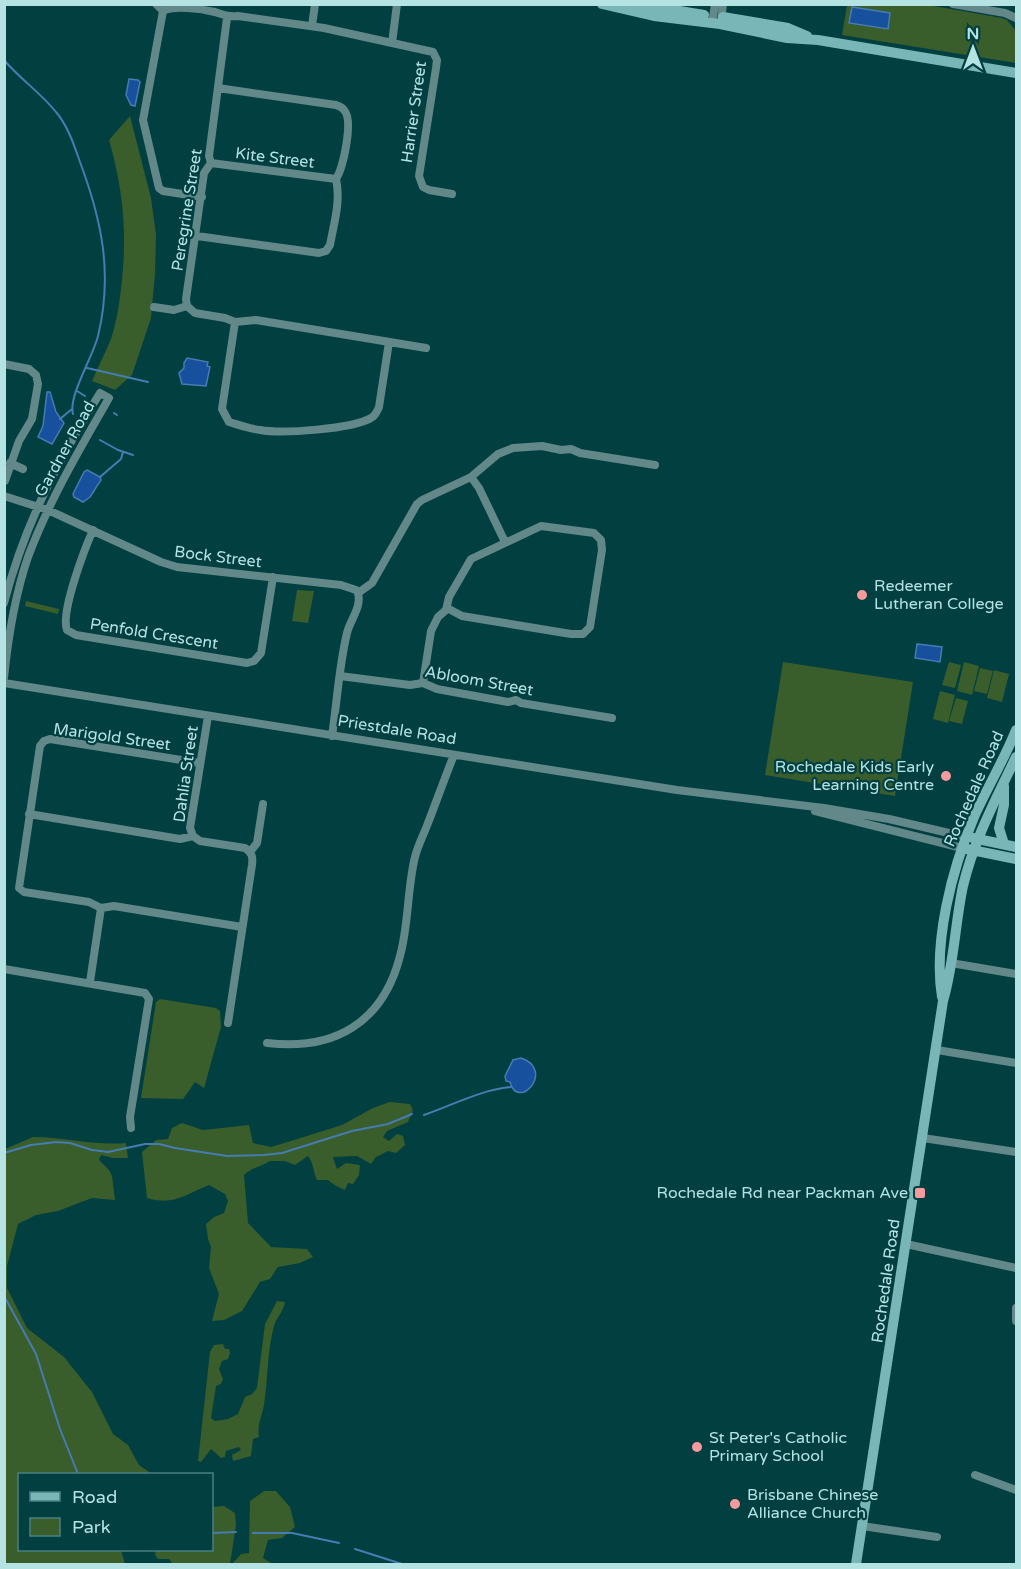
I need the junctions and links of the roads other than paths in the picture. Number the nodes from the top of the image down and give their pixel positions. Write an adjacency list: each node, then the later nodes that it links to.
1 (156, 4): 8 (street)
2 (315, 4): 12 (street)
3 (398, 4): 13 (street)
4 (602, 4): 11 (main road)
5 (715, 4): 11 (street)
6 (723, 4): 11 (street)
7 (953, 4): 10 (street)
8 (163, 10): 9 (street, Harrier Street); 19 (street)
9 (227, 18): 12 (street, Harrier Street); 15 (street, Peregrine Street)
10 (1017, 18)
11 (717, 20): 14 (main road)
12 (312, 26): 13 (street, Harrier Street)
13 (392, 43): 18 (street, Harrier Street)
14 (1017, 73)
15 (218, 88): 16 (street, Peregrine Street); 17 (street)
16 (211, 163): 17 (street, Kite Street); 19 (street, Peregrine Street)
17 (336, 179): 20 (street)
18 (452, 194)
19 (202, 197): 20 (street, Peregrine Street)
20 (197, 236): 21 (street, Peregrine Street)
21 (187, 306): 22 (street); 23 (street)
22 (154, 307)
23 (235, 322): 24 (street); 24 (street)
24 (390, 342): 25 (street)
25 (426, 348)
26 (4, 364): 27 (street)
27 (10, 463): 29 (street); 31 (street)
28 (655, 465): 30 (street)
29 (23, 469)
30 (471, 477): 36 (street); 38 (street)
31 (5, 481)
32 (4, 496): 33 (street, Bock Street)
33 (36, 507): 34 (street, Bock Street); 34 (street, Gardner Road); 39 (street, Gardner Road)
34 (48, 510): 35 (street, Bock Street); 42 (street, Gardner Road)
35 (93, 530): 37 (street, Bock Street); 37 (street, Penfold Crescent)
36 (505, 542): 40 (street); 40 (street)
37 (273, 577): 38 (street, Bock Street)
38 (358, 593): 41 (street)
39 (4, 603)
40 (447, 608): 44 (street)
41 (340, 676): 44 (street, Abloom Street); 48 (street)
42 (4, 678)
43 (4, 683): 45 (street, Priestdale Road)
44 (423, 683): 46 (street, Abloom Street)
45 (208, 716): 48 (street, Priestdale Road); 51 (street, Dahlia Street)
46 (612, 718)
47 (1017, 730): 58 (main road, Rochedale Road)
48 (332, 735): 49 (street, Priestdale Road)
49 (454, 755): 58 (street, Priestdale Road); 70 (street)
50 (1017, 757): 52 (main road, Rochedale Road)
51 (200, 763): 54 (street, Marigold Street); 55 (street, Dahlia Street)
52 (1004, 784): 56 (main road, Rochedale Road); 57 (main road)
53 (263, 804): 60 (street)
54 (29, 814): 55 (street); 62 (street, Marigold Street)
55 (193, 836): 60 (street)
56 (977, 839): 57 (main road); 58 (main road, Rochedale Road)
57 (1004, 844): 59 (main road)
58 (967, 845): 61 (main road, Priestdale Road); 64 (main road, Rochedale Road); 68 (main road, Rochedale Road)
59 (1017, 847)
60 (250, 852): 63 (street)
61 (1017, 859)
62 (101, 908): 63 (street); 67 (street)
63 (242, 927): 69 (street)
64 (951, 963): 66 (street); 68 (main road, Rochedale Road)
65 (4, 969): 67 (street)
66 (1017, 974)
67 (90, 982): 73 (street)
68 (943, 1001): 71 (main road, Rochedale Road)
69 (228, 1023)
70 (267, 1044)
71 (936, 1050): 72 (street); 74 (main road, Rochedale Road)
72 (1017, 1063)
73 (131, 1128)
74 (923, 1138): 75 (street); 76 (main road, Rochedale Road)
75 (1017, 1152)
76 (906, 1244): 77 (street); 82 (main road, Rochedale Road)
77 (1017, 1268)
78 (1017, 1308): 79 (street)
79 (1017, 1321)
80 (975, 1475): 81 (street)
81 (1017, 1490)
82 (862, 1526): 83 (street); 84 (main road, Rochedale Road)
83 (937, 1537)
84 (856, 1564)

